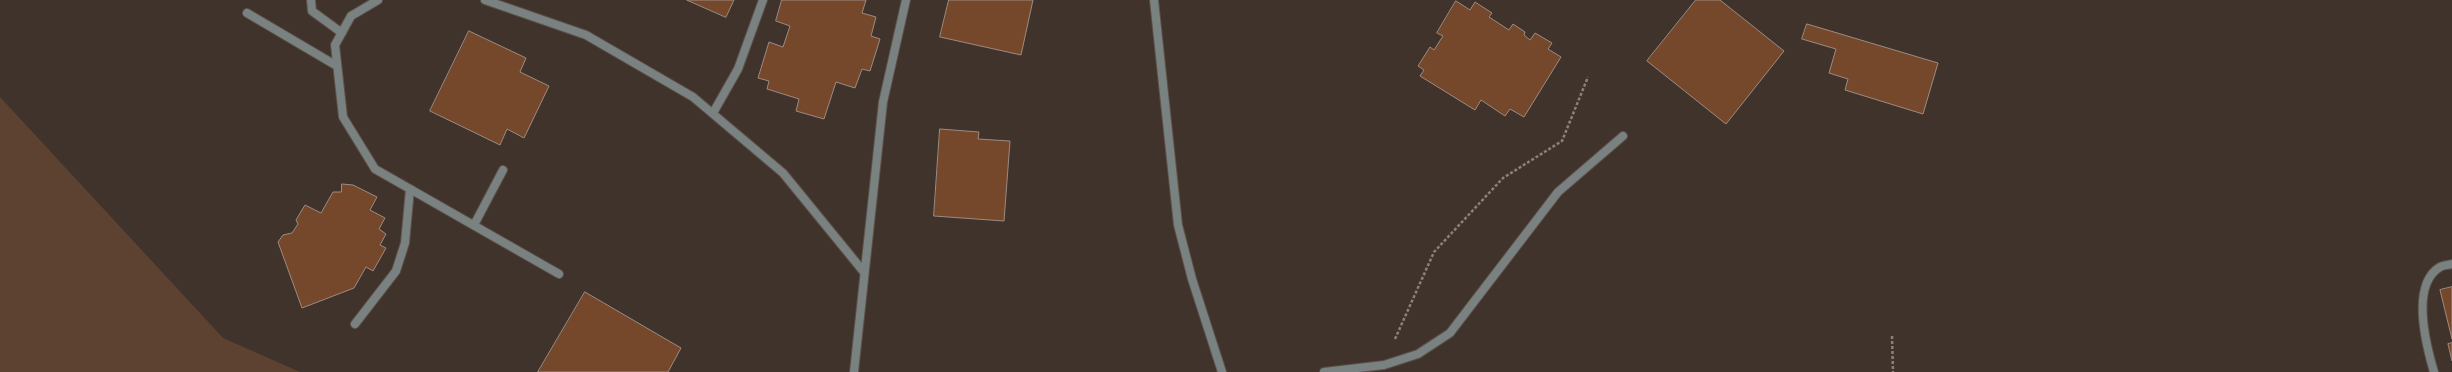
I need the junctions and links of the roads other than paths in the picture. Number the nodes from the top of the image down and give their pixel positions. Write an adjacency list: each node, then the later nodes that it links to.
1 (311, 0): 8 (street)
2 (378, 0): 8 (street)
3 (485, 0): 10 (street)
4 (763, 0): 10 (street)
5 (906, 0): 16 (street)
6 (1154, 0): 20 (street)
7 (247, 13): 9 (street)
8 (342, 33): 9 (street)
9 (337, 66): 13 (street)
10 (712, 113): 16 (street)
11 (1623, 136): 21 (street)
12 (503, 170): 14 (street)
13 (410, 188): 14 (street); 18 (street)
14 (474, 226): 17 (street)
15 (2452, 264): 22 (street)
16 (863, 271): 19 (street)
17 (559, 274)
18 (356, 324)
19 (854, 372)
20 (1222, 372)
21 (1324, 372)
22 (2434, 372)

